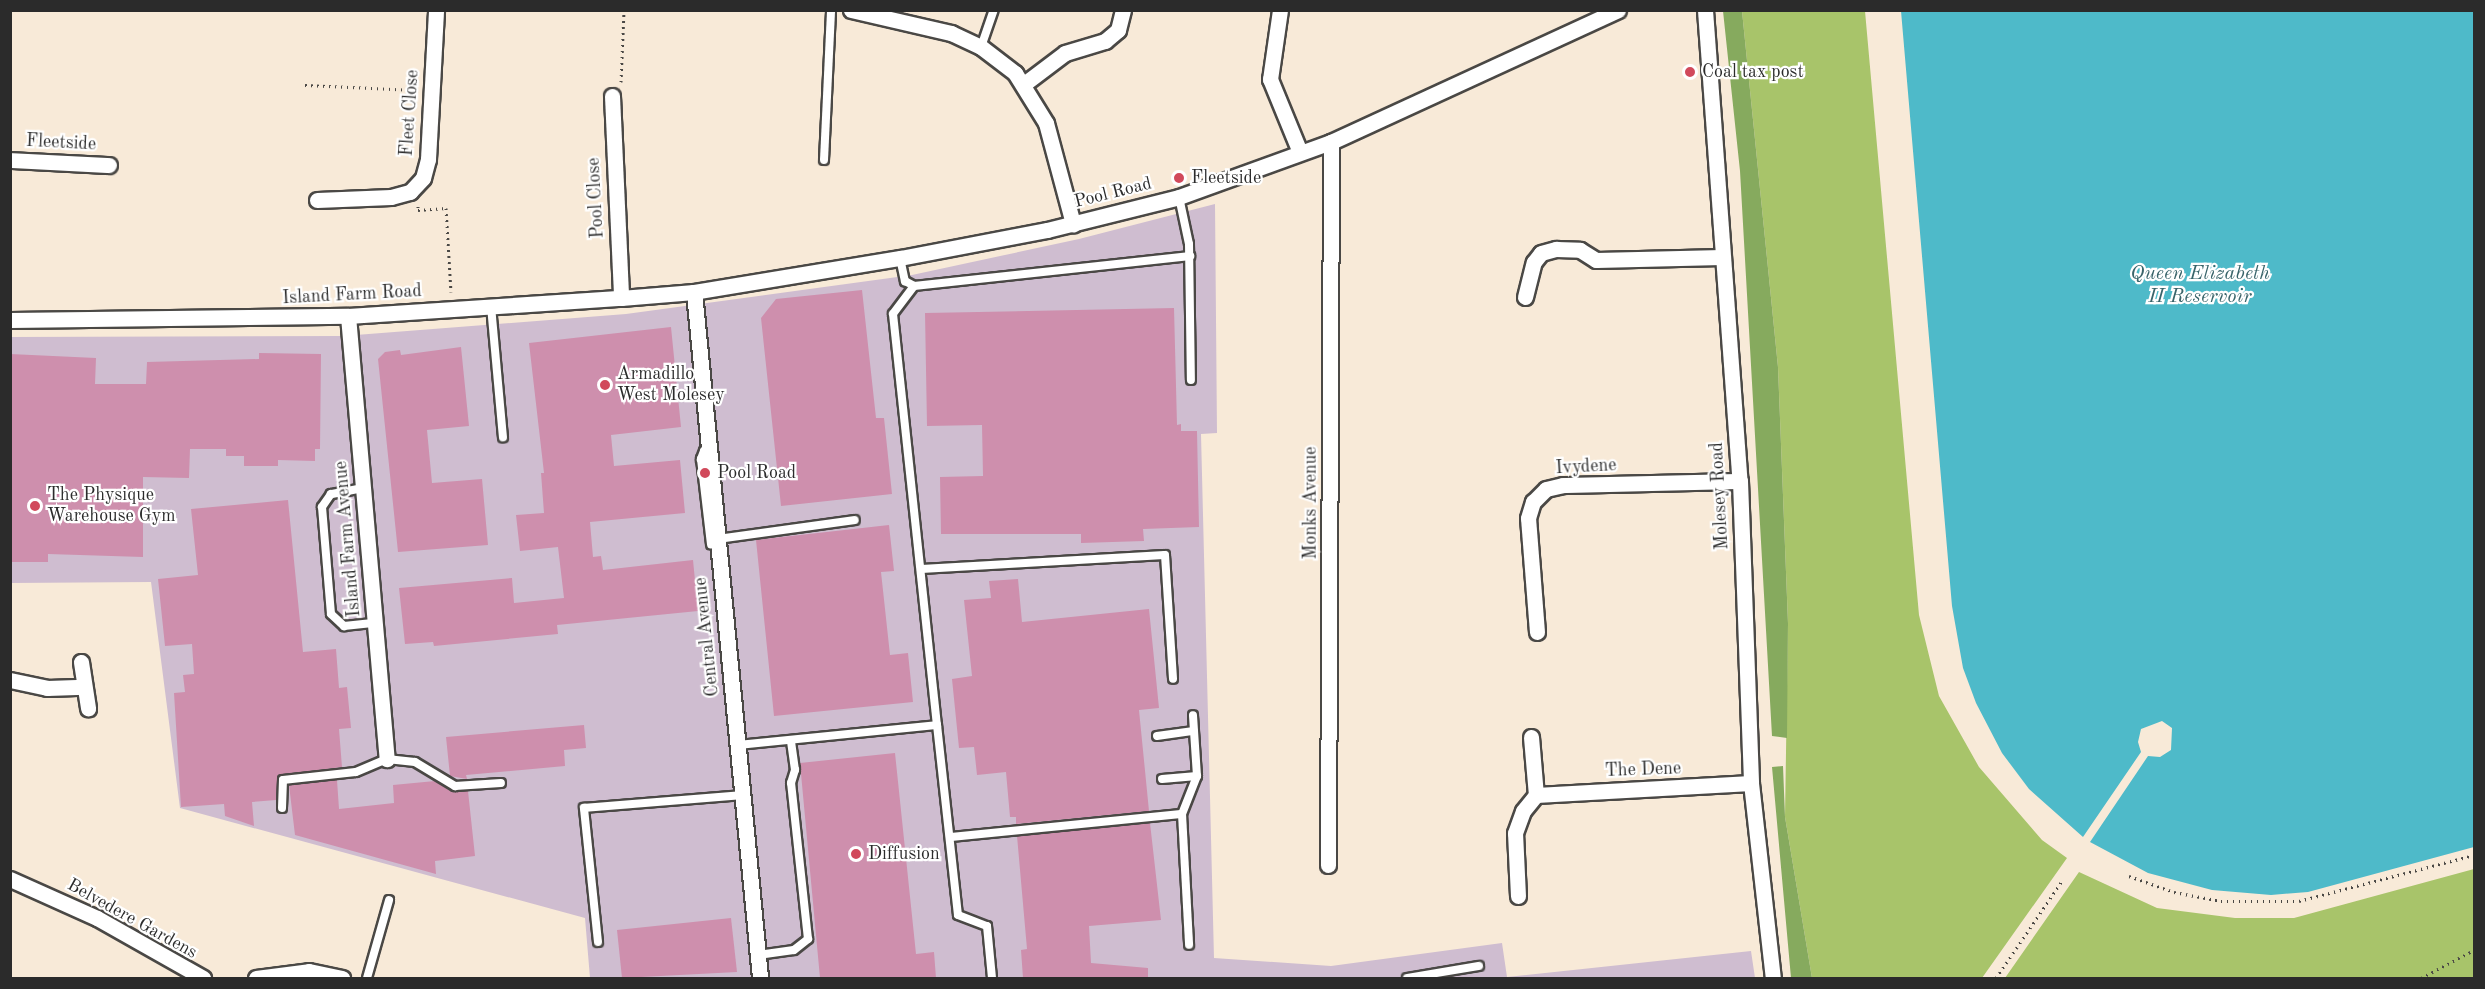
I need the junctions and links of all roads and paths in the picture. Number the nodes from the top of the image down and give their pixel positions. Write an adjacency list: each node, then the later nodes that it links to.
1 (436, 10): 13 (street, Fleet Close)
2 (624, 10): 14 (path)
3 (831, 10): 18 (lane)
4 (850, 10): 10 (street)
5 (994, 10): 10 (lane)
6 (1123, 10): 11 (street)
7 (1280, 10): 16 (street)
8 (1618, 10): 15 (street, Pool Road)
9 (1705, 10): 25 (street, Molesey Road)
10 (981, 47): 11 (street)
11 (1024, 84): 23 (street)
12 (305, 85): 13 (path)
13 (432, 91): 20 (street, Fleet Close)
14 (612, 96): 30 (street, Pool Close)
15 (1331, 142): 16 (street, Pool Road); 69 (street, Monks Avenue)
16 (1300, 152): 21 (street, Pool Road)
17 (10, 160): 19 (street, Fleetside)
18 (824, 160)
19 (109, 165)
20 (417, 186): 22 (street); 32 (path)
21 (1179, 197): 23 (street, Pool Road); 24 (lane)
22 (317, 200)
23 (1073, 224): 26 (street, Pool Road)
24 (1190, 256): 27 (lane); 35 (lane)
25 (1722, 257): 29 (street); 38 (street, Molesey Road)
26 (900, 258): 27 (lane); 28 (street, Pool Road)
27 (914, 286): 43 (lane)
28 (694, 292): 30 (street, Island Farm Road); 37 (street, Central Avenue)
29 (1525, 297)
30 (621, 298): 31 (street, Island Farm Road)
31 (491, 306): 32 (street, Island Farm Road); 36 (lane)
32 (452, 309): 33 (street, Island Farm Road)
33 (348, 316): 34 (street, Island Farm Road); 39 (street, Island Farm Avenue)
34 (10, 320)
35 (1191, 380)
36 (503, 437)
37 (710, 452): 41 (street, Central Avenue); 42 (lane)
38 (1740, 481): 45 (street, Ivydene); 62 (street, Molesey Road)
39 (363, 488): 44 (street, Island Farm Avenue); 44 (lane)
40 (855, 520): 41 (lane)
41 (718, 539): 42 (street, Central Avenue)
42 (719, 558): 57 (street, Central Avenue)
43 (921, 569): 47 (lane); 52 (lane)
44 (375, 623): 58 (street, Island Farm Avenue)
45 (1537, 632)
46 (81, 662): 49 (street)
47 (1173, 678)
48 (10, 680): 49 (street)
49 (84, 687): 50 (street)
50 (88, 708)
51 (1193, 714): 53 (lane)
52 (937, 725): 56 (lane); 67 (lane)
53 (1194, 731): 54 (lane); 59 (lane)
54 (1156, 736)
55 (1531, 737): 64 (street)
56 (791, 742): 57 (lane); 78 (lane)
57 (737, 745): 63 (street, Central Avenue)
58 (387, 759): 61 (lane); 65 (lane)
59 (1197, 776): 60 (lane); 66 (lane)
60 (1162, 779)
61 (501, 783)
62 (1751, 783): 64 (street, The Dene); 87 (street, Molesey Road)
63 (742, 795): 75 (lane); 78 (street, Central Avenue)
64 (1536, 795): 73 (street)
65 (282, 808)
66 (1182, 814): 67 (lane); 76 (lane)
67 (950, 837): 85 (lane)
68 (2475, 855): 70 (path)
69 (1328, 865)
70 (2129, 876)
71 (10, 879): 80 (street, Belvedere Gardens)
72 (2062, 881): 88 (path)
73 (1518, 896)
74 (389, 900): 83 (lane)
75 (598, 942)
76 (1189, 945)
77 (2475, 950): 89 (path)
78 (758, 955): 84 (street, Central Avenue)
79 (1479, 966): 86 (lane)
80 (203, 978)
81 (256, 978): 82 (street)
82 (342, 978)
83 (367, 978)
84 (760, 978)
85 (992, 978)
86 (1407, 978)
87 (1773, 978)
88 (1996, 978)
89 (2421, 978)

